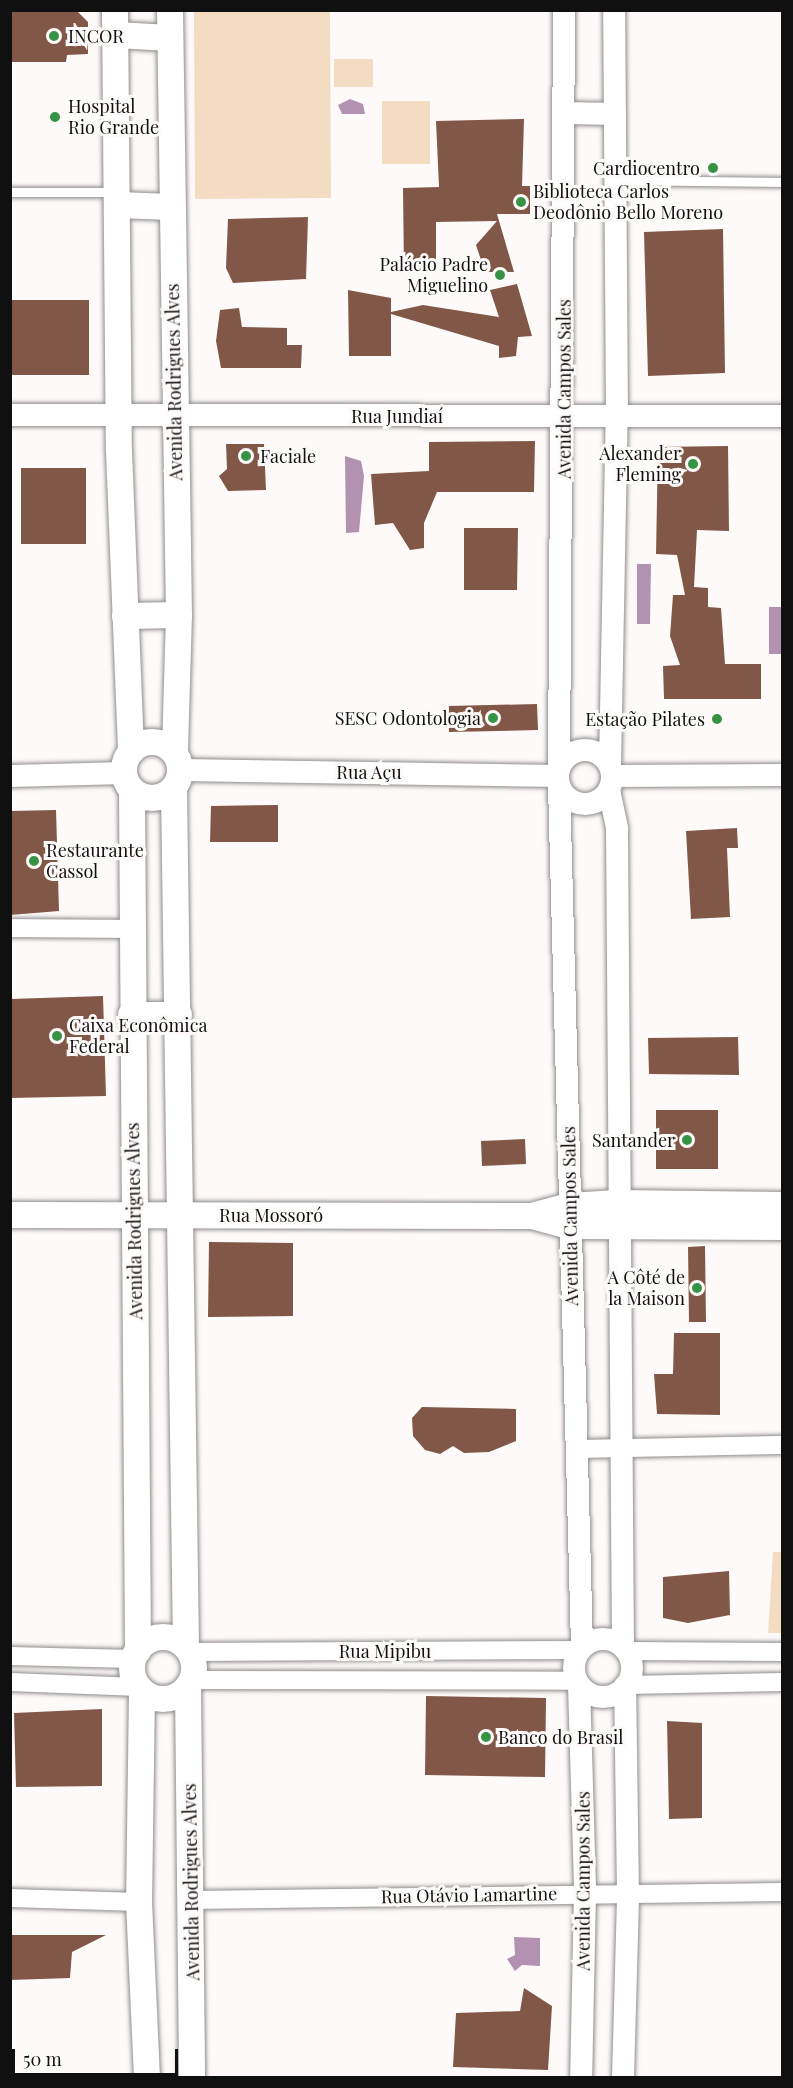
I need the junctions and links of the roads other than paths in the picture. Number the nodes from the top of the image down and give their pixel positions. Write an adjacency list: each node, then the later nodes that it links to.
1 (170, 10): 5 (main road, Avenida Rodrigues Alves)
2 (564, 10): 6 (street, Avenida Campos Sales)
3 (614, 10): 7 (street)
4 (115, 23): 5 (main road); 11 (main road, Avenida Rodrigues Alves)
5 (170, 38): 12 (main road, Avenida Rodrigues Alves)
6 (564, 113): 7 (street); 13 (street, Avenida Campos Sales)
7 (615, 114): 8 (street)
8 (616, 180): 9 (lane); 15 (street)
9 (783, 182)
10 (10, 192): 11 (lane)
11 (117, 198): 12 (main road); 17 (main road, Avenida Rodrigues Alves)
12 (172, 207): 18 (main road, Avenida Rodrigues Alves)
13 (564, 413): 15 (street, Rua Jundiaí); 18 (street, Rua Jundiaí); 25 (street, Avenida Campos Sales)
14 (10, 415): 17 (street, Rua Jundiaí)
15 (617, 415): 16 (street, Rua Jundiaí); 26 (street)
16 (783, 416)
17 (119, 417): 18 (street, Rua Jundiaí); 20 (main road, Avenida Rodrigues Alves)
18 (175, 417): 19 (main road, Avenida Rodrigues Alves)
19 (179, 615): 20 (main road); 21 (main road, Avenida Rodrigues Alves)
20 (125, 616): 22 (main road, Avenida Rodrigues Alves)
21 (177, 770): 22 (main road); 22 (main road); 25 (street, Rua Açu); 30 (main road, Avenida Rodrigues Alves)
22 (129, 772): 24 (street); 28 (main road, Avenida Rodrigues Alves)
23 (783, 775): 26 (street)
24 (10, 776)
25 (559, 776): 26 (street); 26 (street); 36 (street, Avenida Campos Sales)
26 (610, 777): 34 (street)
27 (10, 928): 28 (street)
28 (129, 929): 29 (main road, Avenida Rodrigues Alves)
29 (131, 1015): 30 (main road); 35 (main road, Avenida Rodrigues Alves)
30 (179, 1015): 33 (main road, Avenida Rodrigues Alves)
31 (783, 1205): 34 (main road, Rua Mossoró)
32 (10, 1215): 35 (main road, Rua Mossoró)
33 (183, 1215): 35 (main road, Rua Mossoró); 36 (main road, Rua Mossoró); 42 (main road, Avenida Rodrigues Alves)
34 (618, 1215): 36 (main road, Rua Mossoró); 37 (main road, Rua Mossoró); 39 (street)
35 (134, 1216): 45 (main road, Avenida Rodrigues Alves)
36 (570, 1216): 40 (street, Avenida Campos Sales)
37 (783, 1227)
38 (783, 1445): 39 (street)
39 (621, 1448): 40 (street); 43 (street)
40 (575, 1449): 41 (street, Avenida Campos Sales)
41 (581, 1648): 42 (street, Rua Mipibu); 43 (street); 49 (street)
42 (188, 1649): 45 (main road); 50 (main road)
43 (625, 1649): 44 (street); 51 (street)
44 (783, 1652)
45 (135, 1655): 46 (street); 52 (main road)
46 (10, 1656)
47 (10, 1682): 52 (street)
48 (783, 1682): 51 (street)
49 (578, 1683): 50 (street, Rua Mipibu); 51 (street); 54 (street, Avenida Campos Sales)
50 (190, 1684): 52 (main road); 57 (main road, Avenida Rodrigues Alves)
51 (626, 1686): 55 (street)
52 (140, 1689): 58 (main road)
53 (783, 1892): 55 (street, Rua Otávio Lamartine)
54 (585, 1893): 55 (street, Rua Otávio Lamartine); 57 (street, Rua Otávio Lamartine); 61 (street, Avenida Campos Sales)
55 (628, 1894): 62 (street)
56 (10, 1898): 58 (street)
57 (192, 1900): 60 (main road, Avenida Rodrigues Alves)
58 (139, 1902): 59 (main road)
59 (147, 2078)
60 (192, 2078)
61 (581, 2078)
62 (623, 2078)

